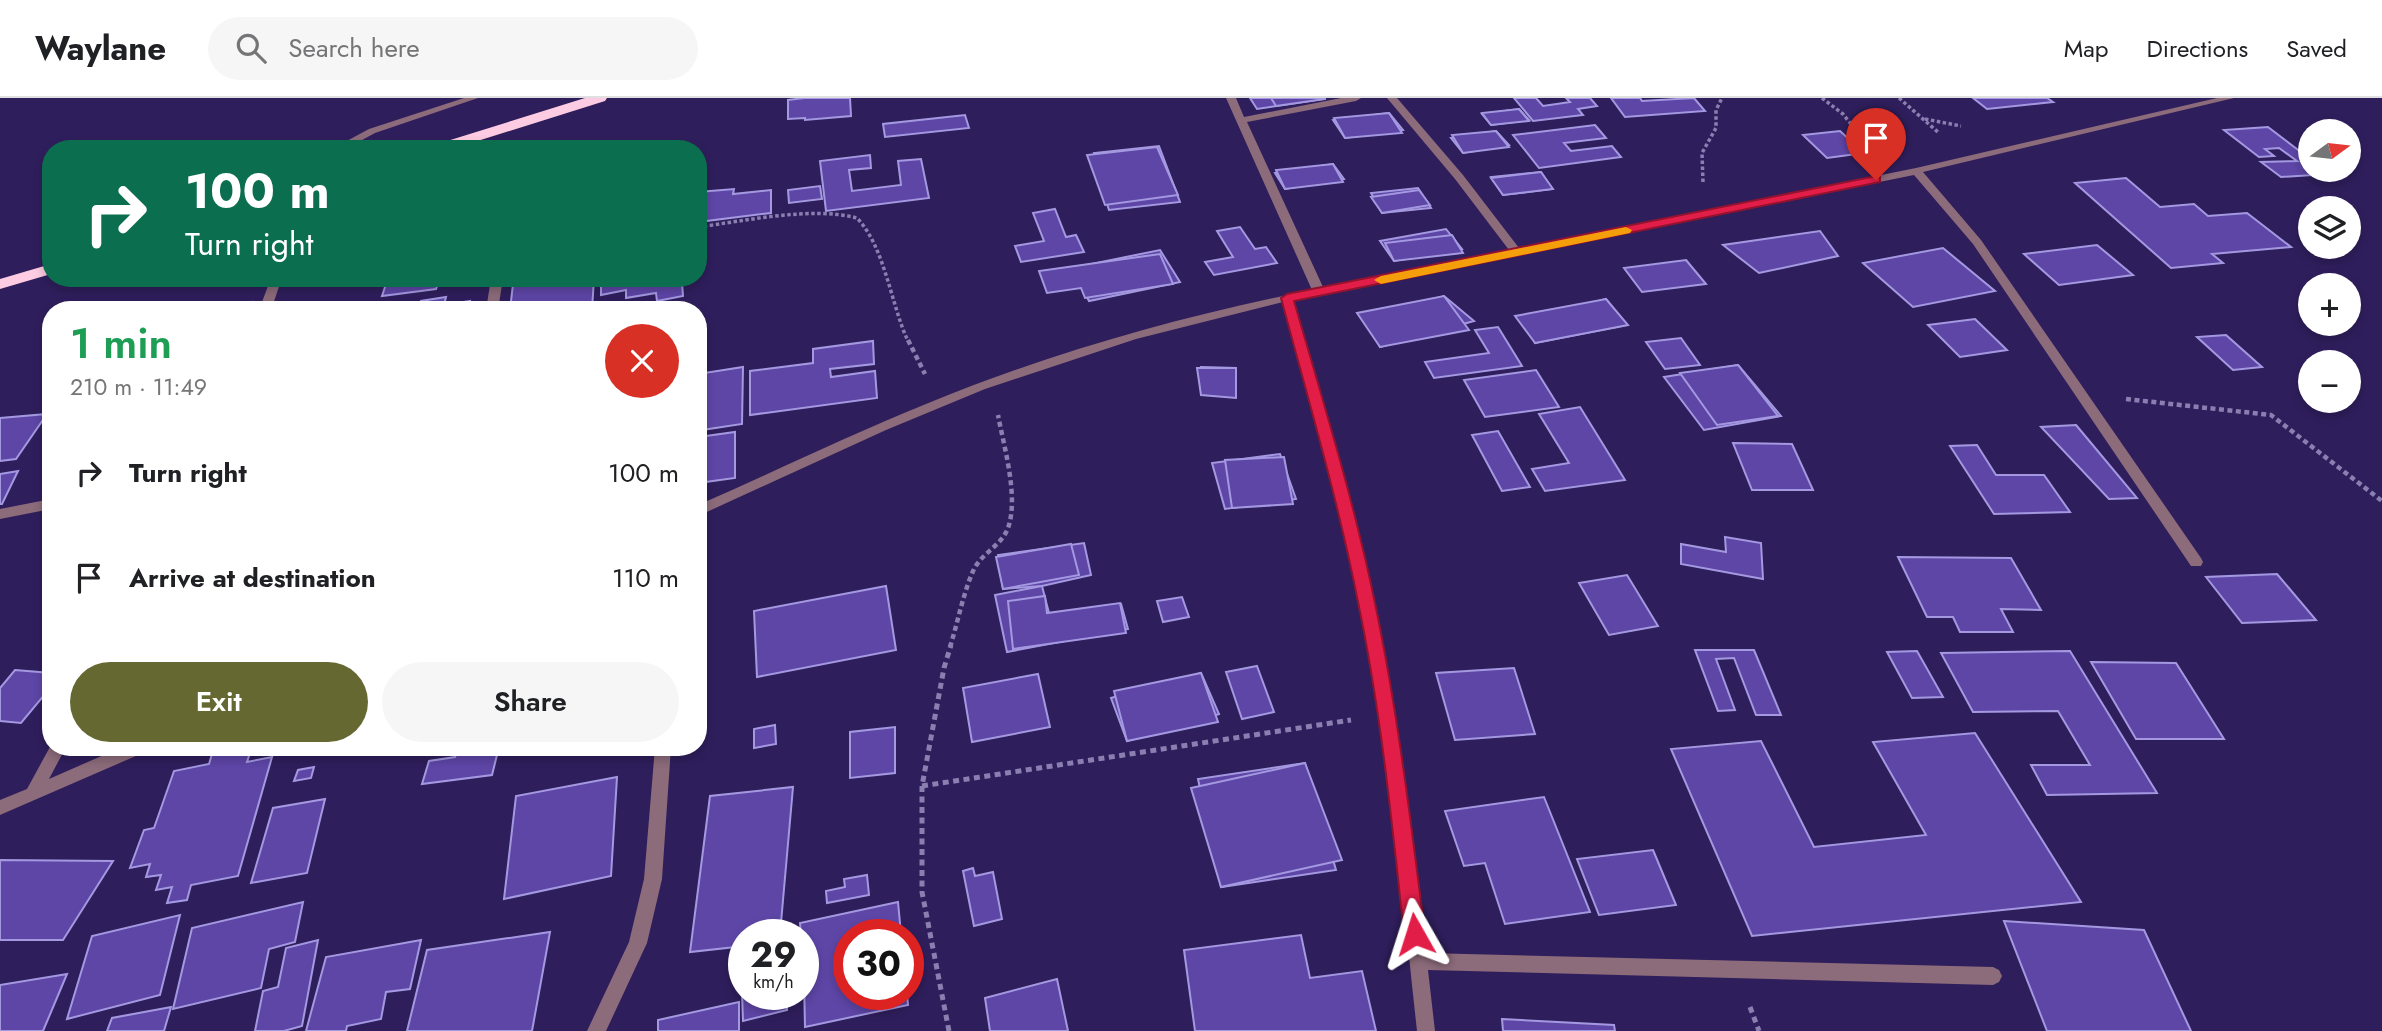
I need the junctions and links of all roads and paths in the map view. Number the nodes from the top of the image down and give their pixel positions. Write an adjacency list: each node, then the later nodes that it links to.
1 (473, 98): 11 (street)
2 (600, 98): 12 (highway)
3 (1231, 98): 10 (street)
4 (1356, 98): 10 (street)
5 (1392, 98): 18 (street)
6 (1722, 98): 16 (path)
7 (1822, 98): 15 (path)
8 (1899, 98): 13 (path)
9 (2229, 98): 13 (street)
10 (1242, 120): 21 (street)
11 (353, 140)
12 (465, 140)
13 (1973, 159): 14 (street)
14 (1916, 171): 15 (street); 24 (street)
15 (1900, 174): 16 (street)
16 (1704, 215): 18 (street)
17 (707, 226): 25 (path)
18 (1516, 252): 21 (street)
19 (42, 272): 20 (highway)
20 (0, 285)
21 (1319, 292): 22 (street)
22 (1287, 298): 23 (street); 31 (street)
23 (991, 383): 25 (street); 35 (path)
24 (2080, 395): 26 (path); 30 (street)
25 (939, 403): 28 (street)
26 (2382, 501)
27 (42, 506): 29 (street)
28 (707, 509)
29 (0, 514)
30 (2196, 562)
31 (1387, 714): 35 (path); 38 (street)
32 (53, 756): 36 (street)
33 (118, 756): 36 (street)
34 (662, 756): 40 (street)
35 (922, 786): 41 (path)
36 (33, 793): 37 (street)
37 (0, 808)
38 (1418, 961): 39 (street); 42 (street)
39 (1993, 976)
40 (596, 1031)
41 (949, 1031)
42 (1426, 1031)

